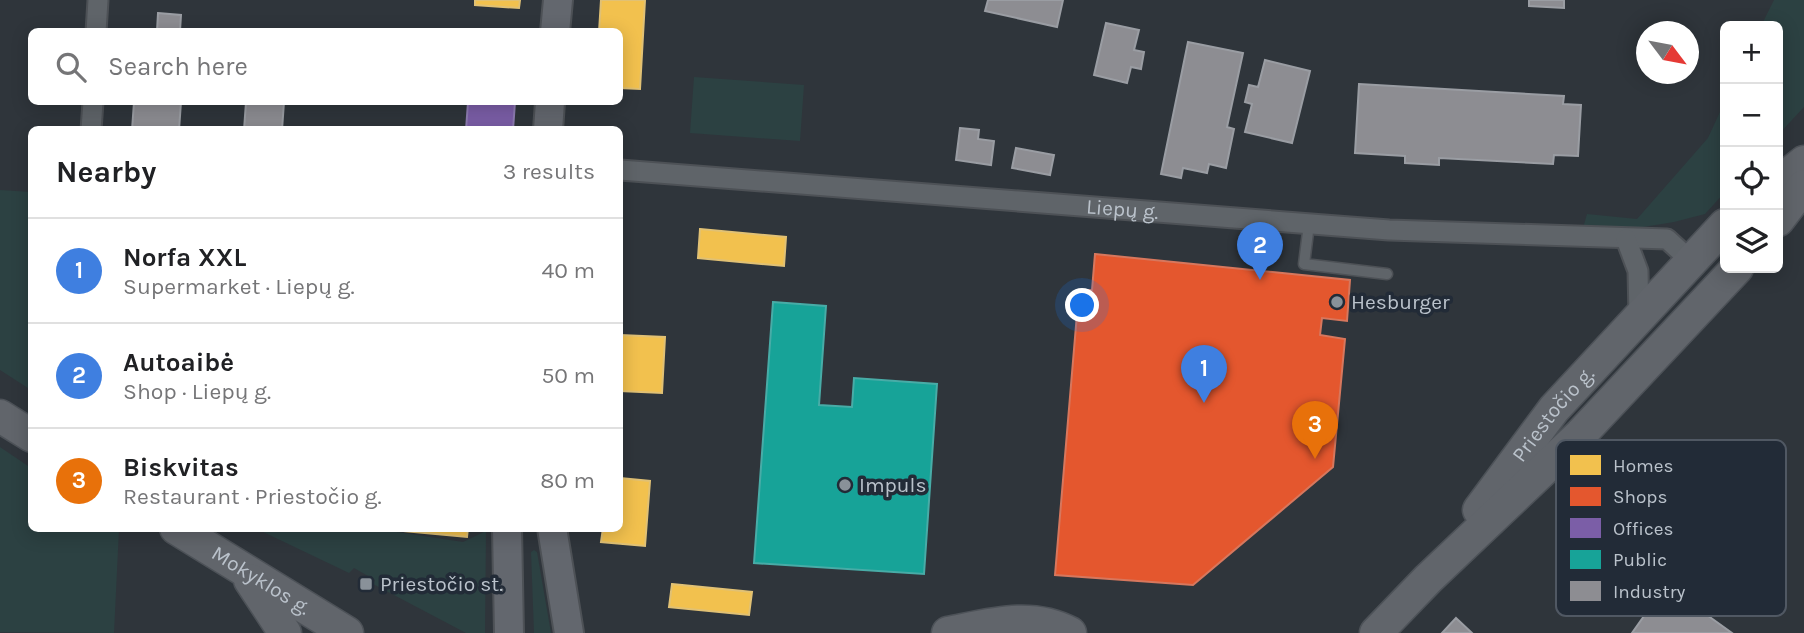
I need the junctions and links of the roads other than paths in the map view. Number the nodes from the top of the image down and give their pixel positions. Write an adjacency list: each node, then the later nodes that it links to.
1 (98, 0): 3 (street)
2 (558, 0): 4 (main road)
3 (96, 28)
4 (555, 28)
5 (93, 105): 7 (street)
6 (550, 105): 8 (main road)
7 (91, 126)
8 (548, 126)
9 (1804, 162): 11 (main road)
10 (623, 170): 14 (street, Liepų g.)
11 (1783, 179)
12 (1804, 186): 13 (main road)
13 (1783, 213)
14 (1309, 224): 16 (street, Liepų g.); 18 (lane)
15 (1720, 230): 17 (main road, Priestočio g.)
16 (1626, 239): 17 (street, Liepų g.); 20 (street)
17 (1691, 261): 19 (main road, Priestočio g.); 20 (main road, Priestočio g.)
18 (1387, 274)
19 (1727, 278): 23 (main road, Priestočio g.)
20 (1639, 316): 29 (main road, Priestočio g.)
21 (0, 415): 22 (main road)
22 (28, 433)
23 (1575, 440)
24 (1556, 458): 29 (main road, Priestočio g.)
25 (182, 532): 28 (main road, Mokyklos g.)
26 (506, 532): 32 (main road)
27 (553, 532): 33 (main road)
28 (245, 573): 30 (main road); 31 (main road, Mokyklos g.)
29 (1428, 579): 36 (main road, Priestočio g.)
30 (285, 633)
31 (347, 633)
32 (509, 633)
33 (569, 633)
34 (948, 633): 35 (main road)
35 (1070, 633)
36 (1376, 633)

